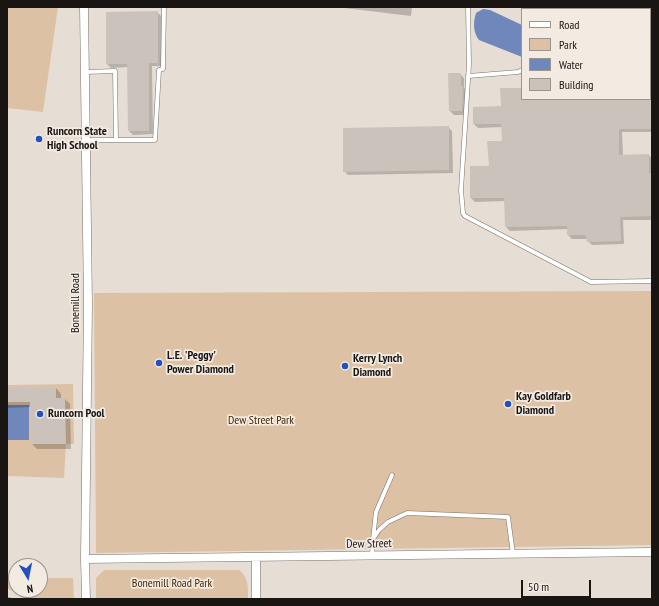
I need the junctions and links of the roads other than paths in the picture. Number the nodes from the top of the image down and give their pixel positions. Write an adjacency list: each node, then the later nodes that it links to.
1 (84, 7): 5 (street, Bonemill Road)
2 (164, 7): 8 (lane)
3 (468, 7): 6 (lane)
4 (521, 70): 6 (lane)
5 (85, 72): 7 (street, Bonemill Road); 8 (lane)
6 (468, 76): 9 (lane)
7 (86, 140): 8 (lane); 16 (street, Bonemill Road)
8 (116, 140)
9 (652, 281)
10 (392, 475): 11 (lane)
11 (373, 539): 13 (lane); 14 (lane)
12 (652, 552): 13 (street, Dew Street)
13 (513, 554): 14 (street, Dew Street)
14 (372, 556): 15 (street, Dew Street)
15 (256, 558): 16 (street, Dew Street); 18 (street)
16 (86, 560): 17 (street, Bonemill Road)
17 (86, 599)
18 (256, 599)

